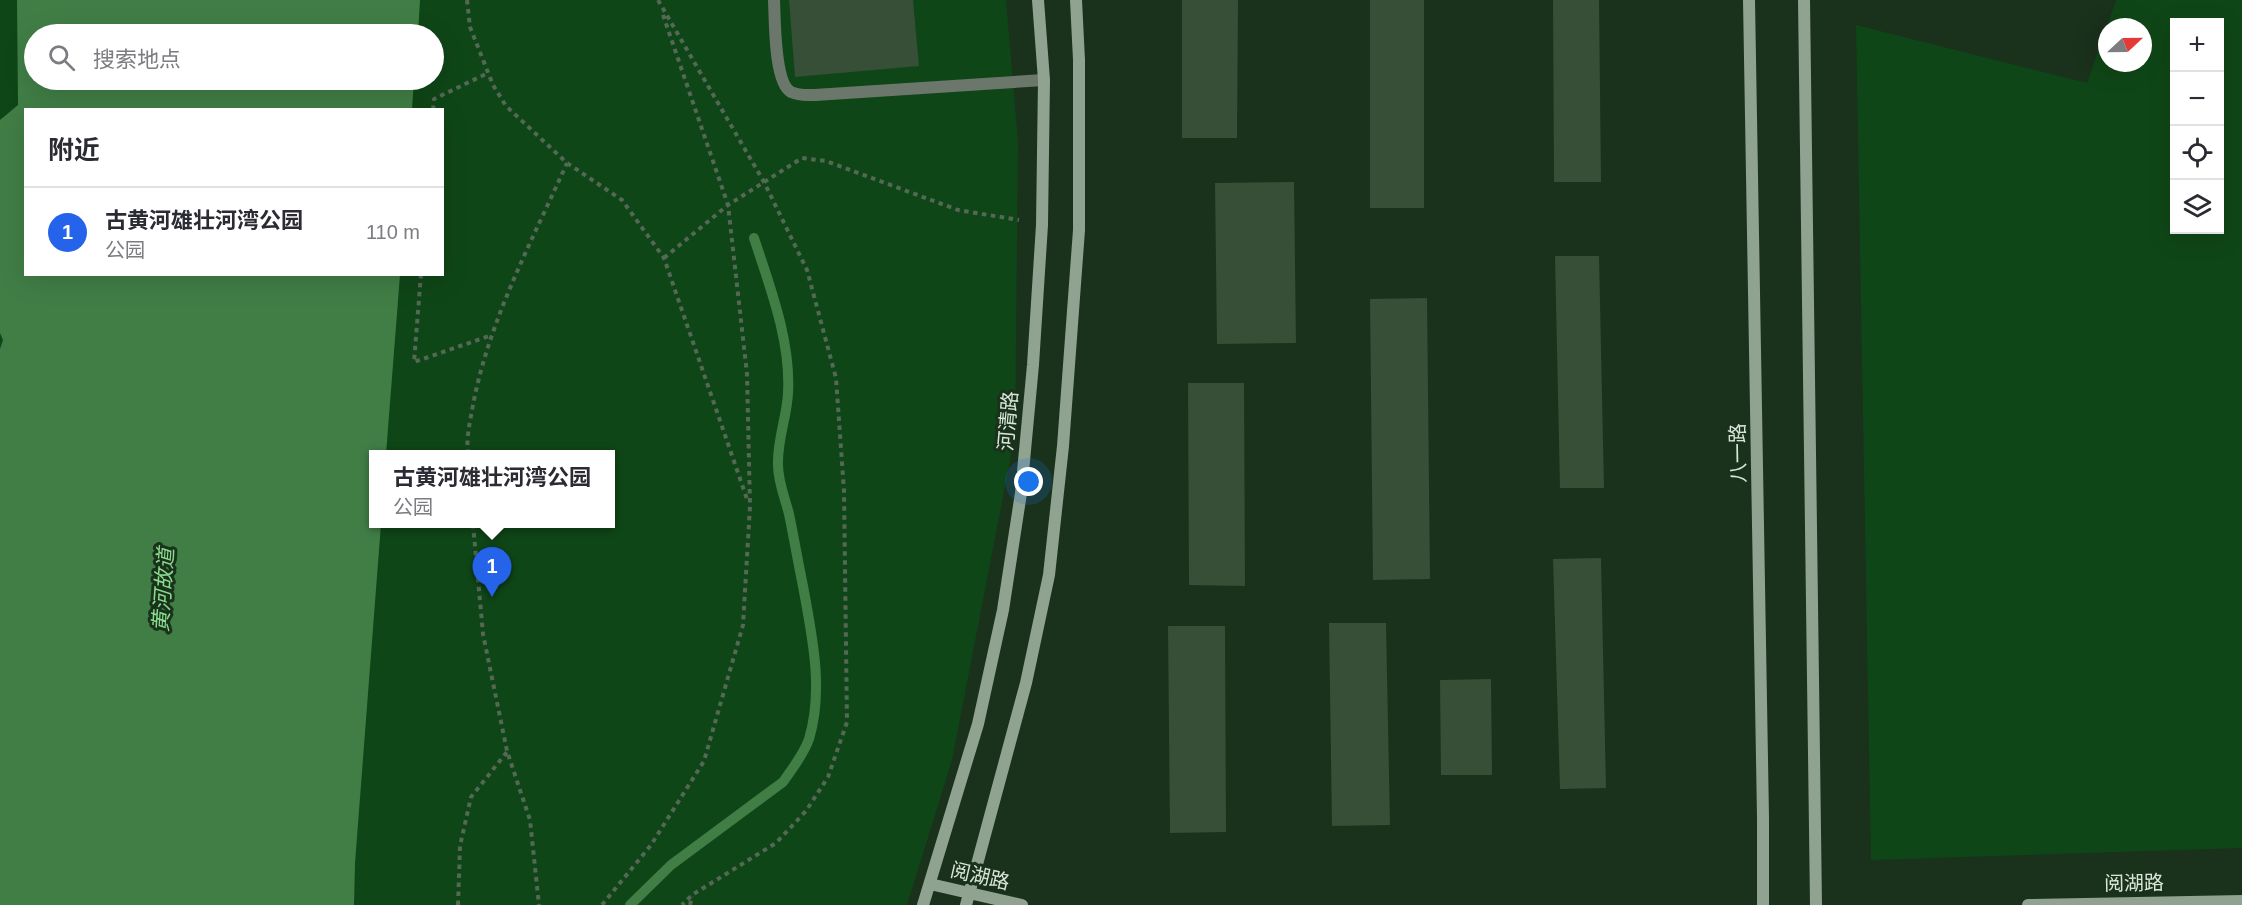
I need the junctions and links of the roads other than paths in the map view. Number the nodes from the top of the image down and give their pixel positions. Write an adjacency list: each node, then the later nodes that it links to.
1 (774, 0): 6 (lane)
2 (1038, 0): 6 (street, 河清路)
3 (1076, 0): 8 (street)
4 (1749, 0): 12 (street, 八一路)
5 (1804, 0): 13 (street)
6 (1044, 80): 7 (street, 河清路)
7 (930, 884): 8 (street, 阅湖路); 10 (street, 河清路)
8 (968, 900): 11 (street, 阅湖路)
9 (2242, 901): 14 (street, 阅湖路)
10 (923, 905)
11 (1022, 905)
12 (1762, 905)
13 (1816, 905)
14 (2028, 905)

